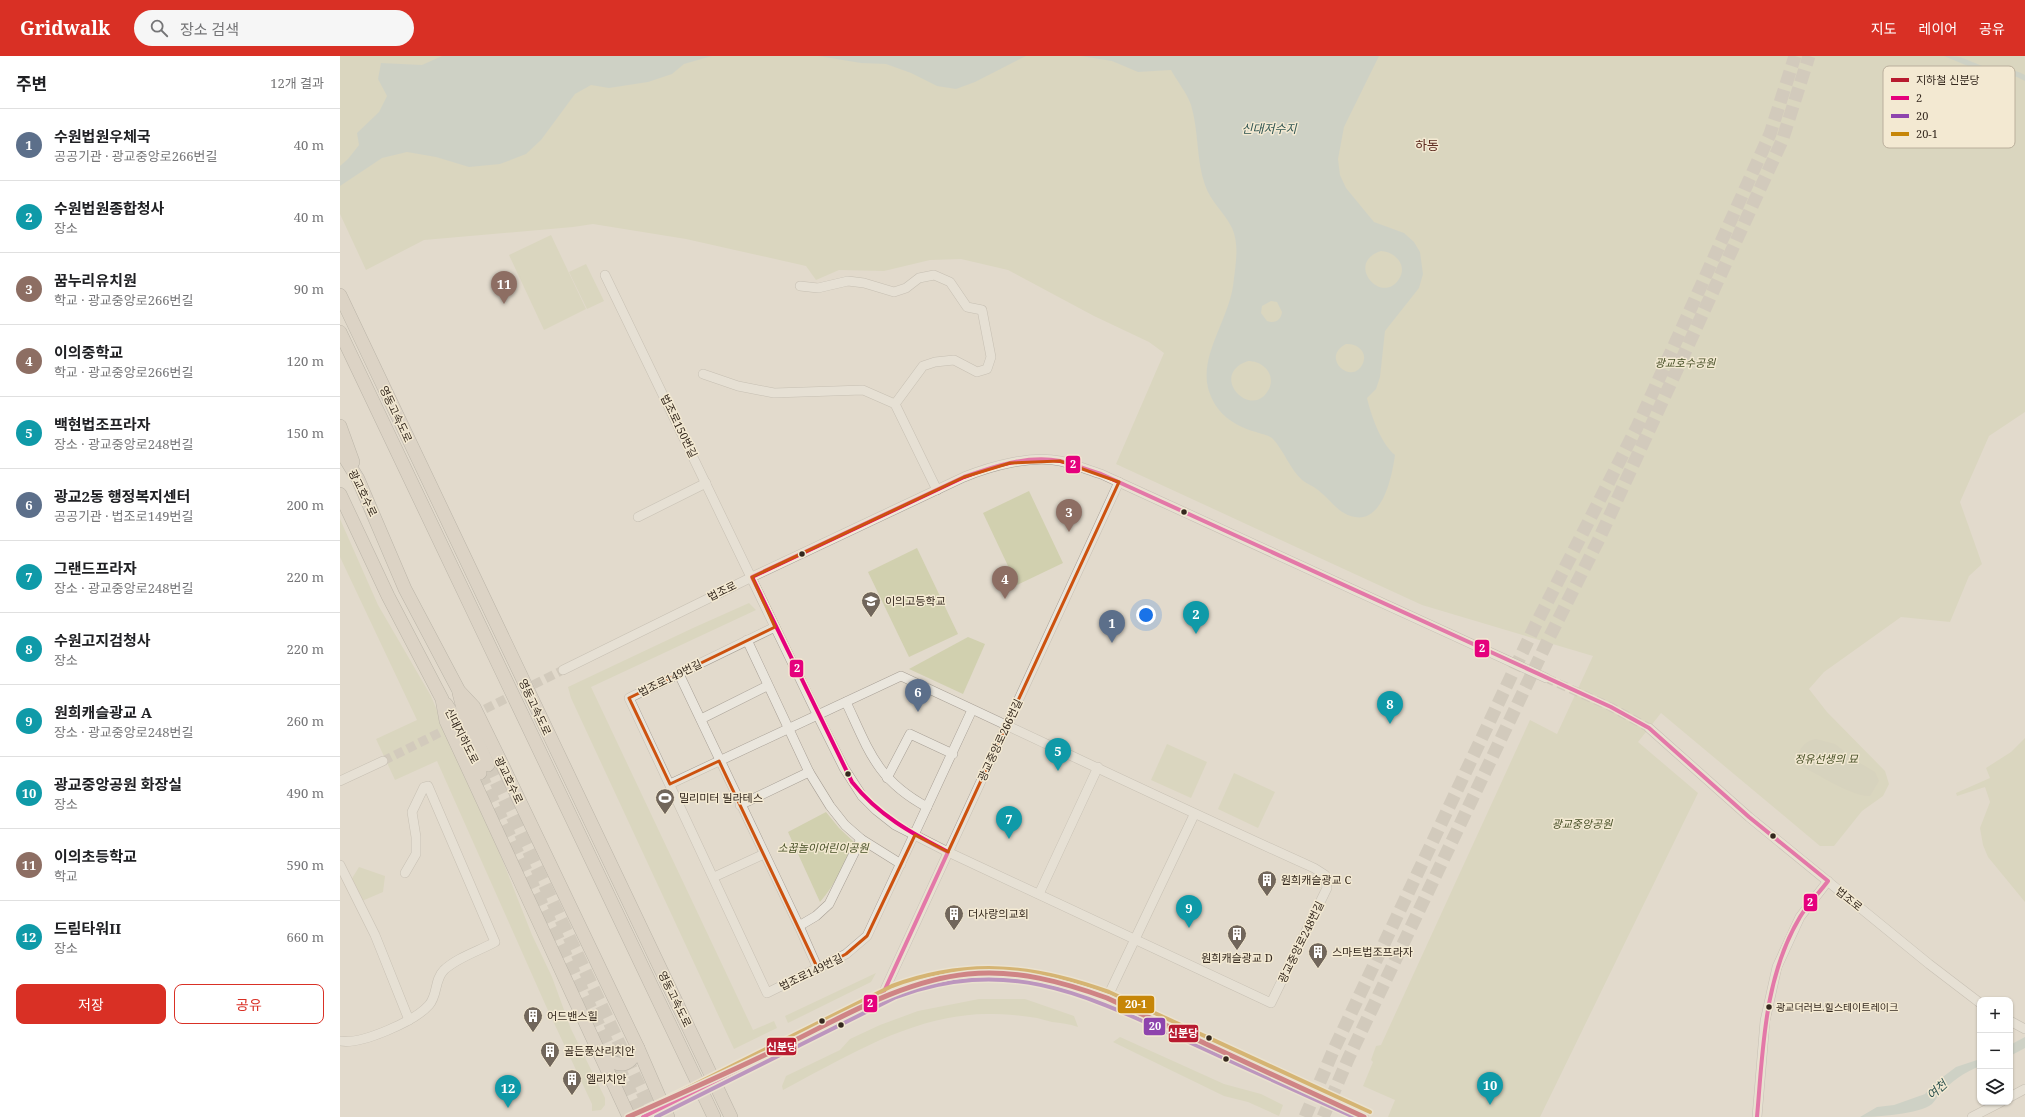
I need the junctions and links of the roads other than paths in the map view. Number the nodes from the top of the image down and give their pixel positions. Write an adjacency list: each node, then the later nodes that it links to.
1 (605, 275): 11 (street, 법조로150번길)
2 (800, 286): 6 (street)
3 (340, 296): 74 (highway, 영동고속도로)
4 (340, 332): 73 (highway, 영동고속도로)
5 (703, 374): 6 (street)
6 (895, 404): 12 (street)
7 (340, 426): 9 (highway)
8 (340, 450): 9 (highway, 광교호수로)
9 (358, 479): 22 (highway, 광교호수로)
10 (1119, 482): 12 (street, 법조로); 20 (street, 법조로); 28 (street, 광교중앙로266번길)
11 (706, 483): 14 (street); 15 (street, 법조로150번길)
12 (937, 490): 15 (street, 법조로)
13 (340, 494): 23 (highway, 광교호수로)
14 (638, 516)
15 (752, 577): 16 (street); 18 (street, 법조로)
16 (775, 627): 17 (street, 법조로149번길); 26 (street, 광교중앙로248번길)
17 (747, 640): 19 (street, 법조로149번길); 21 (street)
18 (563, 670)
19 (679, 674): 27 (street); 38 (street, 법조로149번길)
20 (1546, 678)
21 (767, 686): 27 (street); 30 (street)
22 (459, 691): 23 (highway, 신대지하도로); 62 (highway, 광교호수로)
23 (442, 699): 63 (highway, 광교호수로)
24 (846, 702): 25 (street); 26 (street); 36 (street)
25 (972, 710): 28 (street, 광교중앙로248번길); 31 (street, 법조로149번길)
26 (818, 716): 30 (street); 42 (street, 광교중앙로248번길)
27 (701, 719): 33 (street)
28 (1006, 725): 34 (street, 광교중앙로248번길); 44 (street, 광교중앙로266번길)
29 (1649, 728): 50 (street, 법조로)
30 (789, 730): 33 (street); 35 (street)
31 (952, 754): 36 (street); 40 (street, 법조로149번길)
32 (383, 761): 37 (street)
33 (719, 761): 38 (street); 39 (street)
34 (1098, 767): 41 (street, 광교중앙로248번길); 51 (street)
35 (809, 772): 39 (street); 43 (street)
36 (887, 778): 40 (street)
37 (340, 781)
38 (670, 784): 49 (street, 법조로149번길)
39 (740, 805): 45 (street)
40 (927, 807): 42 (street, 법조로149번길)
41 (1194, 815): 53 (street); 53 (street, 광교중앙로248번길)
42 (915, 835): 44 (street, 광교중앙로248번길); 46 (street, 법조로149번길)
43 (861, 839): 46 (street); 52 (street)
44 (948, 852): 51 (street, 광교중앙로248번길); 55 (street, 광교중앙로266번길)
45 (764, 854): 49 (street); 52 (street)
46 (901, 864): 54 (street, 법조로149번길)
47 (340, 865): 58 (street)
48 (405, 873): 58 (street)
49 (714, 877): 54 (street, 법조로149번길)
50 (1828, 881): 57 (street, 법조로); 75 (street)
51 (1038, 894): 53 (street, 광교중앙로248번길)
52 (799, 926): 54 (street)
53 (1136, 939): 56 (street)
54 (818, 969)
55 (881, 998): 56 (main road); 64 (main road)
56 (1107, 998): 69 (main road)
57 (1977, 1001)
58 (409, 1020): 61 (street)
59 (2013, 1023): 60 (street)
60 (2025, 1029)
61 (340, 1041)
62 (638, 1048): 63 (highway); 70 (highway, 광교호수로)
63 (601, 1056): 71 (highway, 광교호수로)
64 (745, 1066)
65 (2025, 1089): 66 (street)
66 (2013, 1095)
67 (678, 1100): 70 (main road)
68 (1995, 1105): 76 (street)
69 (1345, 1106)
70 (666, 1112): 72 (main road)
71 (629, 1117)
72 (643, 1117)
73 (714, 1117)
74 (731, 1117)
75 (1757, 1117)
76 (1972, 1117)

